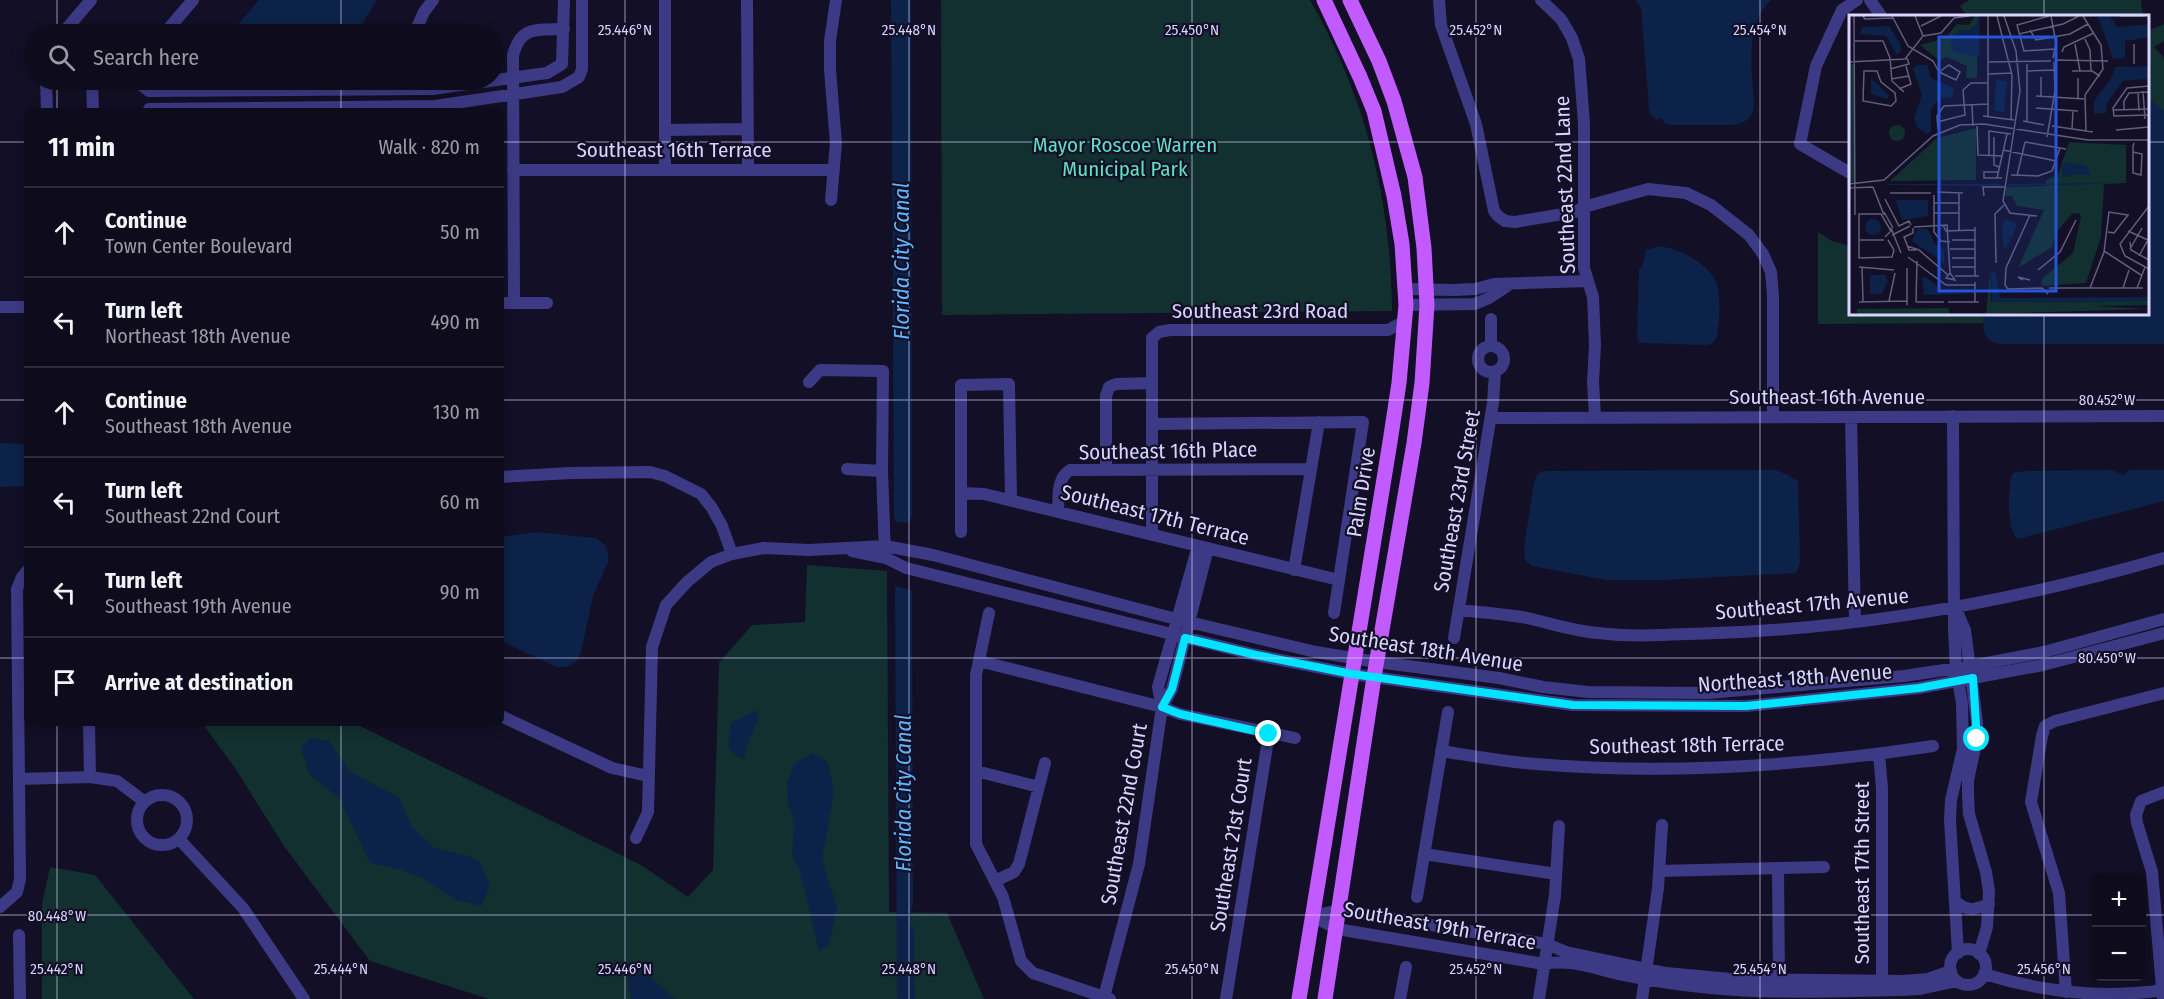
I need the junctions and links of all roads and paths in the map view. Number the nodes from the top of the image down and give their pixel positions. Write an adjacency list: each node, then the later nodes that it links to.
1 (91, 0): 16 (street)
2 (193, 0): 17 (street)
3 (433, 0): 18 (street)
4 (564, 0): 19 (street)
5 (582, 0): 26 (street)
6 (665, 0): 33 (street)
7 (747, 0): 32 (street)
8 (836, 0): 37 (street)
9 (1324, 0): 42 (main road, Palm Drive)
10 (1350, 0): 43 (main road, Palm Drive)
11 (1439, 0): 40 (street)
12 (1541, 0): 40 (street, Southeast 22nd Lane)
13 (1857, 0): 38 (street)
14 (1870, 0): 15 (street)
15 (1880, 15)
16 (71, 24)
17 (173, 24)
18 (419, 24)
19 (564, 29): 20 (street); 20 (street)
20 (513, 78): 21 (street); 26 (street)
21 (504, 79)
22 (46, 90): 27 (street)
23 (92, 90): 28 (street)
24 (356, 90): 25 (street); 30 (street)
25 (149, 91): 29 (street)
26 (513, 94): 31 (street); 34 (street)
27 (46, 108)
28 (93, 108)
29 (148, 108)
30 (356, 108)
31 (440, 108)
32 (748, 129): 33 (street); 36 (street)
33 (665, 130): 35 (street)
34 (513, 170): 35 (street, Southeast 16th Terrace); 44 (street)
35 (665, 170): 36 (street, Southeast 16th Terrace)
36 (748, 170): 37 (street, Southeast 16th Terrace)
37 (834, 170): 39 (street)
38 (1849, 172)
39 (831, 200)
40 (1584, 207): 41 (street, Southeast 22nd Lane); 60 (street)
41 (1588, 281): 43 (street); 59 (street, Southeast 22nd Lane)
42 (1405, 289): 43 (street); 46 (main road, Palm Drive)
43 (1427, 297): 46 (street); 97 (main road, Palm Drive)
44 (507, 303): 45 (street)
45 (547, 303)
46 (1406, 305): 50 (main road, Palm Drive)
47 (0, 307): 48 (street)
48 (24, 307)
49 (1491, 319): 53 (street)
50 (1405, 321): 51 (street, Southeast 23rd Road); 52 (main road, Palm Drive)
51 (1388, 330): 52 (street); 56 (street, Southeast 23rd Road)
52 (1403, 339): 96 (main road, Palm Drive)
53 (1491, 346): 54 (street); 54 (street)
54 (1495, 372): 62 (street, Southeast 23rd Street)
55 (809, 382): 69 (street)
56 (1152, 383): 64 (street, Southeast 23rd Road); 67 (street)
57 (1953, 416): 58 (street, Southeast 16th Avenue); 61 (street, Southeast 16th Avenue); 83 (street)
58 (2164, 416)
59 (1595, 417): 60 (street, Southeast 16th Avenue); 62 (street, Southeast 16th Avenue)
60 (1773, 417): 61 (street, Southeast 16th Avenue)
61 (1851, 417): 90 (street)
62 (1491, 418): 84 (street, Southeast 23rd Street)
63 (1319, 422): 64 (street); 66 (street); 82 (street)
64 (1152, 424): 68 (street, Southeast 23rd Road)
65 (847, 469): 69 (street)
66 (1311, 469): 68 (street, Southeast 16th Place); 80 (street)
67 (1106, 470): 68 (street, Southeast 16th Place); 73 (street, Southeast 16th Place)
68 (1152, 470): 75 (street, Southeast 23rd Road)
69 (882, 471): 77 (street)
70 (504, 477): 78 (street)
71 (961, 493): 72 (street, Southeast 17th Terrace); 72 (street); 74 (street)
72 (1011, 500): 73 (street, Southeast 17th Terrace)
73 (1058, 512): 75 (street, Southeast 17th Terrace)
74 (961, 532)
75 (1152, 535): 76 (street, Southeast 17th Terrace)
76 (1203, 547): 80 (street, Southeast 17th Terrace); 87 (street, Southeast 22nd Court); 89 (street, Southeast 22nd Court)
77 (885, 552): 78 (street); 87 (street, Southeast 18th Avenue); 92 (street, Southeast 18th Avenue)
78 (732, 554): 112 (street)
79 (2164, 558): 83 (street, Southeast 17th Avenue)
80 (1294, 570): 82 (street, Southeast 17th Terrace)
81 (24, 575): 114 (street)
82 (1339, 580): 86 (street)
83 (1955, 608): 90 (street, Southeast 17th Avenue); 98 (street); 99 (street)
84 (1459, 610): 90 (street, Southeast 17th Avenue); 94 (street, Southeast 23rd Street)
85 (989, 613): 95 (street)
86 (1334, 613)
87 (1176, 619): 89 (street, Southeast 18th Avenue); 92 (street, Southeast 22nd Court)
88 (2164, 619): 98 (street, Northeast 18th Avenue)
89 (1189, 622): 93 (street, Southeast 22nd Court); 96 (street, Southeast 18th Avenue)
90 (1855, 622)
91 (2164, 633): 98 (street, Northeast 18th Avenue)
92 (1172, 634): 93 (street, Southeast 18th Avenue); 101 (street, Southeast 22nd Court)
93 (1185, 638): 96 (street, Southeast 18th Avenue); 101 (street, Southeast 22nd Court)
94 (1454, 638)
95 (979, 661): 101 (street); 111 (street)
96 (1354, 666): 97 (street, Northeast 18th Avenue); 133 (main road, Palm Drive)
97 (1375, 670): 99 (street, Northeast 18th Avenue); 132 (main road, Palm Drive)
98 (1972, 672): 99 (street, Northeast 18th Avenue); 130 (street)
99 (1957, 675): 129 (street)
100 (2164, 693): 149 (street)
101 (1162, 707): 105 (street); 151 (street, Southeast 22nd Court)
102 (1448, 712): 108 (street)
103 (504, 717): 112 (street)
104 (89, 726): 113 (street)
105 (1269, 734): 106 (street); 154 (street, Southeast 21st Court)
106 (1294, 738)
107 (1933, 747): 109 (street, Southeast 18th Terrace)
108 (1441, 751): 109 (street, Southeast 18th Terrace); 122 (street)
109 (1879, 754): 148 (street, Southeast 17th Street)
110 (1045, 763): 115 (street)
111 (976, 771): 115 (street); 127 (street)
112 (648, 776): 120 (street)
113 (90, 777): 114 (street); 117 (street)
114 (19, 778): 131 (street)
115 (1039, 787): 127 (street)
116 (2164, 792): 150 (street)
117 (145, 802): 121 (street); 121 (street)
118 (1662, 825): 125 (street)
119 (1559, 826): 126 (street)
120 (636, 838)
121 (179, 839): 153 (street)
122 (1424, 854): 126 (street); 128 (street)
123 (1824, 867): 124 (street)
124 (1778, 868): 125 (street); 147 (street)
125 (1659, 871): 143 (street)
126 (1556, 874): 137 (street)
127 (995, 881): 151 (street)
128 (1417, 897)
129 (1955, 901): 130 (street); 138 (street)
130 (1989, 904): 139 (street)
131 (0, 907)
132 (1340, 910): 133 (street, Southeast 19th Terrace); 134 (main road, Palm Drive); 136 (street, Southeast 19th Terrace)
133 (1312, 916): 134 (street, Southeast 19th Terrace); 155 (main road, Palm Drive)
134 (1336, 929): 140 (street, Southeast 19th Terrace); 156 (main road, Palm Drive)
135 (19, 935): 152 (street)
136 (1520, 940): 137 (street, Southeast 19th Terrace); 140 (street)
137 (1547, 944): 141 (street); 143 (street, Southeast 19th Terrace)
138 (1958, 953): 139 (street); 145 (street)
139 (1979, 954): 144 (street)
140 (1517, 960): 141 (street, Southeast 19th Terrace)
141 (1544, 964): 143 (street, Southeast 19th Terrace); 158 (street)
142 (1406, 967): 157 (street)
143 (1646, 974): 147 (street, Southeast 19th Terrace); 159 (street)
144 (1984, 974): 146 (street); 149 (street)
145 (1954, 976): 146 (street); 148 (street, Southeast 19th Terrace)
146 (1971, 985): 160 (street)
147 (1779, 986): 148 (street, Southeast 19th Terrace)
148 (1882, 986)
149 (2066, 992): 150 (street)
150 (2163, 993)
151 (1107, 998)
152 (20, 999)
153 (304, 999)
154 (1226, 999)
155 (1299, 999)
156 (1325, 999)
157 (1400, 999)
158 (1539, 999)
159 (1642, 999)
160 (1972, 999)

